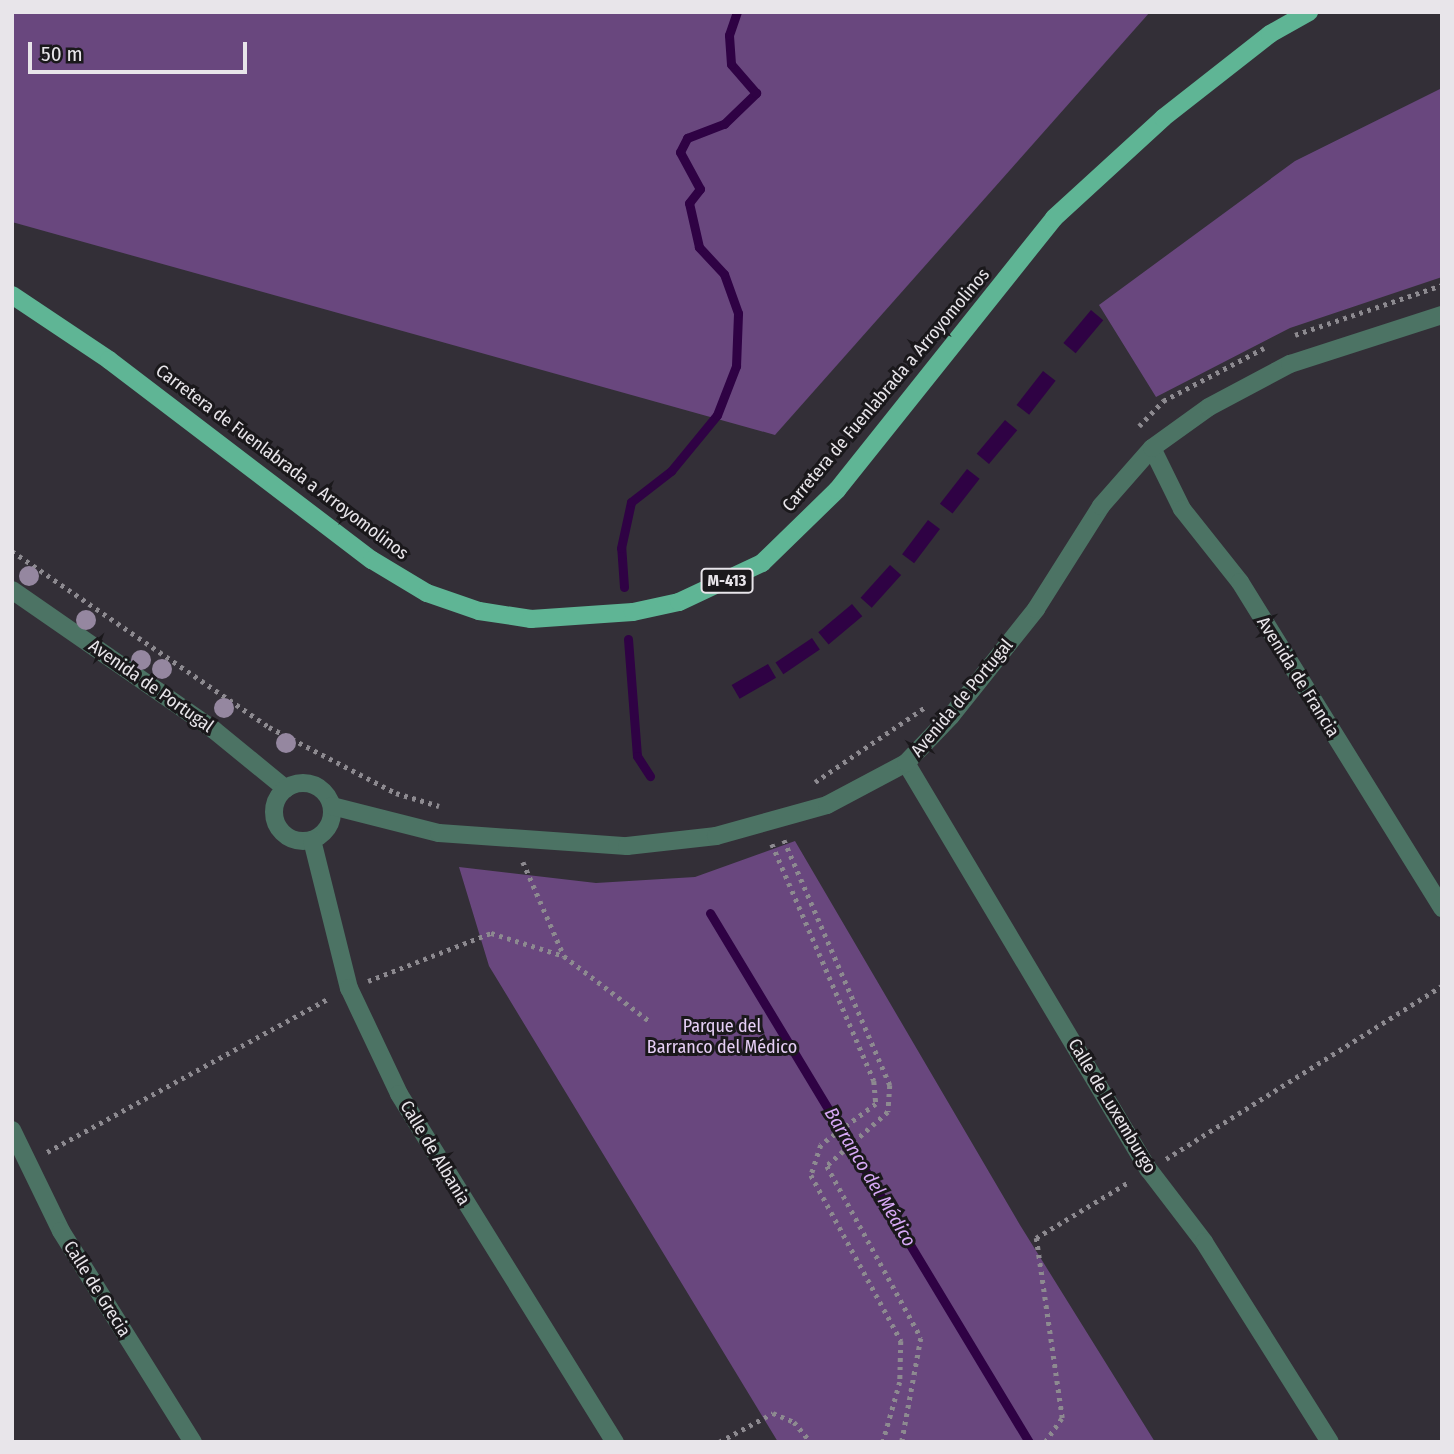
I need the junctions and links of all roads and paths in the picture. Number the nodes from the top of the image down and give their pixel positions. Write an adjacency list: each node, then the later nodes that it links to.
1 (1309, 12): 3 (main road, Carretera de Fuenlabrada a Arroyomolinos / M-413)
2 (1442, 285): 5 (path)
3 (12, 295)
4 (1442, 315): 8 (street, Avenida de Portugal)
5 (1283, 339)
6 (1271, 345): 7 (path)
7 (1137, 429)
8 (1152, 448): 12 (street, Avenida de Portugal); 20 (street, Avenida de Francia)
9 (12, 551): 16 (path)
10 (12, 590): 14 (street, Avenida de Portugal)
11 (932, 701): 13 (path)
12 (906, 763): 17 (street, Avenida de Portugal); 34 (street, Calle de Luxemburgo)
13 (807, 785)
14 (286, 789): 15 (street); 19 (street)
15 (332, 806): 18 (street, Avenida de Portugal); 19 (street)
16 (444, 808)
17 (769, 822): 18 (street, Avenida de Portugal); 31 (path); 32 (path)
18 (515, 838): 21 (path)
19 (312, 840): 22 (street, Calle de Albania)
20 (1442, 908)
21 (564, 956): 22 (path); 23 (path)
22 (349, 988): 25 (path); 28 (street, Calle de Albania)
23 (648, 1020)
24 (12, 1130): 25 (street, Calle de Grecia)
25 (28, 1163): 27 (street, Calle de Grecia)
26 (1053, 1436): 33 (path)
27 (192, 1442)
28 (615, 1442)
29 (719, 1442): 30 (path)
30 (811, 1442)
31 (883, 1442)
32 (902, 1442)
33 (1045, 1442)
34 (1330, 1442)

